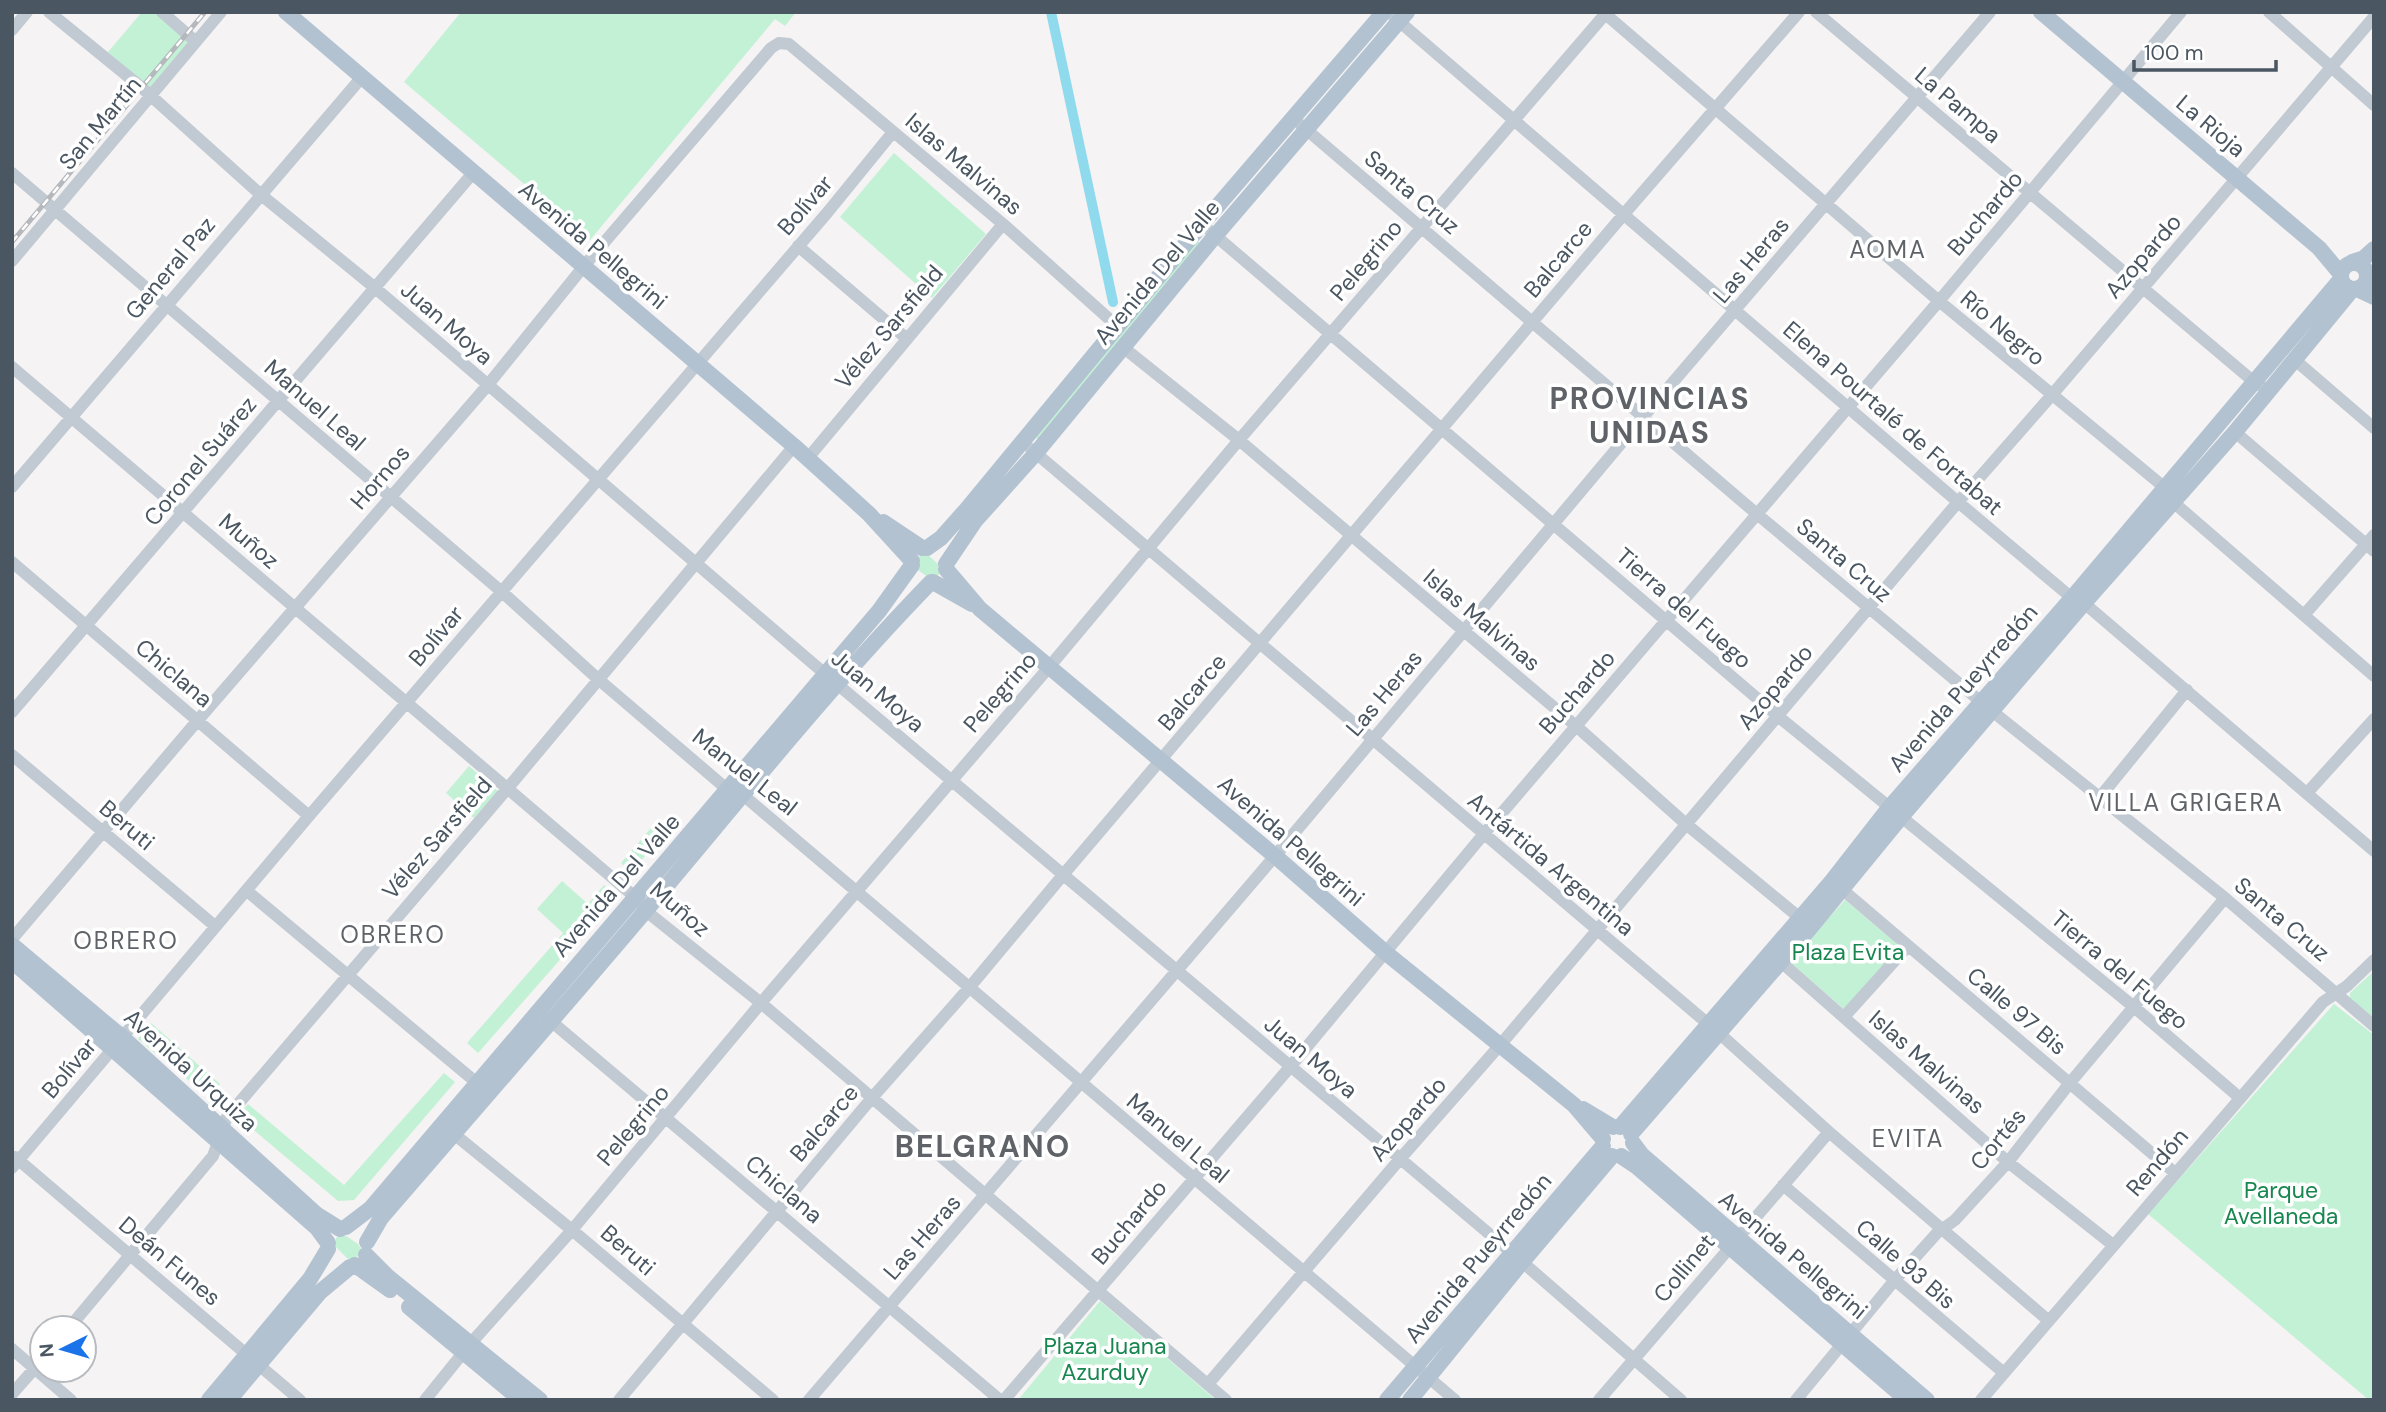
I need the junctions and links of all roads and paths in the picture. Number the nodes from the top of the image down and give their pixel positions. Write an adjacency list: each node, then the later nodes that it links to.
1 (27, 12): 15 (street)
2 (49, 12): 21 (street, Juan Moya)
3 (162, 12): 16 (street)
4 (221, 12): 16 (street, San Martín)
5 (286, 12): 19 (main road, Avenida Pellegrini)
6 (1799, 12): 24 (street, Balcarce)
7 (1816, 12): 22 (street, La Pampa)
8 (1990, 12): 22 (street, Las Heras)
9 (2040, 12): 20 (main road, La Rioja)
10 (2182, 12): 20 (street, Buchardo)
11 (2269, 12): 18 (street)
12 (1605, 13): 24 (street, Río Negro); 26 (street, Pelegrino)
13 (1395, 15): 25 (main road, Avenida Del Valle); 26 (street, Elena Pourtalé de Fortabat); 27 (main road, Avenida Del Valle)
14 (2374, 17): 18 (street, Azopardo)
15 (12, 30)
16 (195, 41): 21 (street, San Martín)
17 (779, 43): 28 (street, Islas Malvinas); 44 (street, Hornos)
18 (2332, 67): 23 (street); 31 (street, Azopardo)
19 (362, 77): 30 (main road, Avenida Pellegrini); 33 (street, General Paz)
20 (2122, 81): 31 (main road, La Rioja); 32 (street, Buchardo)
21 (150, 96): 33 (street, Juan Moya); 35 (street, San Martín)
22 (1918, 98): 32 (street, La Pampa); 34 (street, Las Heras)
23 (2374, 105)
24 (1716, 108): 34 (street, Río Negro); 36 (street, Balcarce)
25 (1293, 117): 27 (street, Santa Cruz); 37 (main road, Avenida Del Valle)
26 (1515, 121): 36 (street, Elena Pourtalé de Fortabat); 39 (street, Pelegrino)
27 (1307, 129): 39 (street, Santa Cruz); 40 (main road, Avenida Del Valle)
28 (893, 132): 38 (street, Islas Malvinas); 41 (street, Bolívar)
29 (12, 173): 35 (street, Manuel Leal)
30 (473, 173): 44 (main road, Avenida Pellegrini); 46 (street, Coronel Suárez)
31 (2237, 179): 45 (main road, La Rioja); 47 (street, Azopardo)
32 (2029, 193): 47 (street, La Pampa); 49 (street, Buchardo)
33 (260, 194): 46 (street, Juan Moya); 50 (street, General Paz)
34 (1826, 204): 49 (street, Río Negro); 51 (street, Las Heras)
35 (55, 210): 43 (street, San Martín); 50 (street, Manuel Leal)
36 (1624, 214): 51 (street, Elena Pourtalé de Fortabat); 52 (street, Balcarce)
37 (1203, 223): 40 (street, Tierra del Fuego); 53 (main road, Avenida Del Valle)
38 (1003, 224): 53 (street, Islas Malvinas); 55 (street, Vélez Sarsfield)
39 (1421, 228): 52 (street, Santa Cruz); 54 (street, Pelegrino)
40 (1215, 236): 54 (street, Tierra del Fuego); 56 (main road, Avenida Del Valle)
41 (797, 246): 55 (street); 58 (street, Bolívar)
42 (2374, 249): 45 (main road, Avenida Pueyrredón)
43 (12, 261)
44 (584, 266): 58 (main road, Avenida Pellegrini); 61 (street, Hornos)
45 (2357, 275): 48 (main road, La Rioja); 57 (main road, Avenida Pueyrredón); 60 (main road, Avenida Pueyrredón)
46 (374, 287): 61 (street, Juan Moya); 64 (street, Coronel Suárez)
47 (2143, 288): 60 (street, La Pampa); 63 (street, Azopardo)
48 (2374, 297)
49 (1939, 301): 63 (street, Río Negro); 65 (street, Buchardo)
50 (166, 305): 64 (street, Manuel Leal); 67 (street, General Paz)
51 (1736, 310): 65 (street, Elena Pourtalé de Fortabat); 66 (street, Las Heras)
52 (1533, 321): 66 (street, Santa Cruz); 69 (street, Balcarce)
53 (1117, 326): 73 (main road, Avenida Del Valle)
54 (1330, 334): 69 (street, Tierra del Fuego); 71 (street, Pelegrino)
55 (906, 338): 74 (street, Vélez Sarsfield)
56 (1125, 348): 71 (street, Islas Malvinas); 73 (main road, Avenida Del Valle)
57 (2295, 360): 62 (main road, Avenida Pueyrredón); 68 (street)
58 (697, 363): 72 (main road, Avenida Pellegrini); 75 (street, Bolívar)
59 (12, 367): 67 (street, Muñoz)
60 (2253, 381): 62 (street, La Pampa); 77 (main road, Avenida Pueyrredón)
61 (488, 386): 75 (street, Juan Moya); 78 (street, Hornos)
62 (2268, 390): 70 (main road, Avenida Pueyrredón)
63 (2051, 396): 77 (street, Río Negro); 79 (street, Azopardo)
64 (278, 401): 78 (street, Manuel Leal); 80 (street, Coronel Suárez)
65 (1847, 407): 79 (street, Elena Pourtalé de Fortabat); 81 (street, Buchardo)
66 (1644, 416): 81 (street, Santa Cruz); 82 (street, Las Heras)
67 (71, 418): 76 (street, General Paz); 80 (street, Muñoz)
68 (2374, 428)
69 (1442, 429): 82 (street, Tierra del Fuego); 83 (street, Balcarce)
70 (2235, 432): 77 (main road, Avenida Pueyrredón); 84 (street)
71 (1239, 440): 83 (street, Islas Malvinas); 85 (street, Pelegrino)
72 (794, 446): 74 (main road, Avenida Pellegrini); 88 (street, Vélez Sarsfield)
73 (1030, 448): 85 (street, Antártida Argentina); 86 (main road, Avenida Del Valle); 89 (main road, Avenida Del Valle)
74 (807, 458): 86 (main road, Avenida Pellegrini)
75 (597, 479): 88 (street, Juan Moya); 91 (street, Bolívar)
76 (12, 487)
77 (2168, 494): 92 (main road, Avenida Pueyrredón); 96 (street, Río Negro)
78 (390, 498): 91 (street, Manuel Leal); 93 (street, Hornos)
79 (1958, 502): 92 (street, Elena Pourtalé de Fortabat); 95 (street, Azopardo)
80 (184, 513): 93 (street, Muñoz); 98 (street, Coronel Suárez)
81 (1757, 514): 95 (street, Santa Cruz); 97 (street, Buchardo)
82 (1553, 524): 97 (street, Tierra del Fuego); 99 (street, Las Heras)
83 (1351, 536): 99 (street, Islas Malvinas); 100 (street, Balcarce)
84 (2371, 543): 96 (street)
85 (1149, 549): 100 (street, Antártida Argentina); 101 (street, Pelegrino)
86 (918, 555): 89 (main road); 90 (main road); 102 (main road, Avenida Del Valle)
87 (12, 562): 98 (street, Chiclana)
88 (697, 563): 102 (street, Juan Moya); 104 (street, Vélez Sarsfield)
89 (946, 566): 90 (main road); 94 (main road, Avenida Pellegrini)
90 (932, 582): 94 (main road, Avenida Pellegrini); 105 (main road, Avenida Del Valle)
91 (502, 592): 104 (street, Manuel Leal); 107 (street, Bolívar)
92 (2078, 600): 106 (street, Elena Pourtalé de Fortabat); 108 (main road, Avenida Pueyrredón)
93 (295, 608): 107 (street, Muñoz); 112 (street, Hornos)
94 (980, 608): 101 (main road, Avenida Pellegrini)
95 (1869, 608): 108 (street, Santa Cruz); 110 (street, Azopardo)
96 (2304, 615): 103 (street, Río Negro)
97 (1666, 621): 110 (street, Tierra del Fuego); 113 (street, Buchardo)
98 (87, 627): 109 (street, Coronel Suárez); 112 (street, Chiclana)
99 (1464, 632): 113 (street, Islas Malvinas); 114 (street, Las Heras)
100 (1260, 643): 114 (street, Antártida Argentina); 116 (street, Balcarce)
101 (1050, 666): 116 (main road, Avenida Pellegrini); 117 (street, Pelegrino)
102 (824, 673): 105 (street, Juan Moya); 119 (main road, Avenida Del Valle)
103 (2374, 676)
104 (598, 679): 118 (street, Vélez Sarsfield); 119 (street, Manuel Leal)
105 (838, 684): 117 (street, Juan Moya); 119 (main road, Avenida Del Valle)
106 (2187, 690): 120 (street, Elena Pourtalé de Fortabat); 121 (street)
107 (407, 705): 118 (street, Muñoz); 123 (street, Bolívar)
108 (1987, 706): 121 (street, Santa Cruz); 122 (main road, Avenida Pueyrredón)
109 (12, 712)
110 (1779, 717): 122 (street, Tierra del Fuego); 124 (street, Azopardo)
111 (2374, 719): 120 (street)
112 (198, 720): 123 (street, Chiclana); 125 (street, Hornos)
113 (1576, 726): 124 (street, Islas Malvinas); 126 (street, Buchardo)
114 (1372, 740): 126 (street, Antártida Argentina); 128 (street, Las Heras)
115 (12, 755): 125 (street, Beruti)
116 (1162, 760): 128 (main road, Avenida Pellegrini); 129 (street, Balcarce)
117 (951, 780): 129 (street, Juan Moya); 132 (street, Pelegrino)
118 (508, 789): 133 (street, Muñoz); 147 (street, Vélez Sarsfield)
119 (735, 792): 132 (street, Manuel Leal); 133 (main road, Avenida Del Valle); 135 (main road, Avenida Del Valle)
120 (2307, 793): 127 (street, Elena Pourtalé de Fortabat)
121 (2100, 797): 134 (street, Santa Cruz)
122 (1895, 812): 130 (main road, Avenida Pueyrredón); 151 (street, Tierra del Fuego)
123 (309, 816): 131 (street, Bolívar)
124 (1686, 824): 136 (street, Islas Malvinas); 138 (street, Azopardo)
125 (102, 832): 137 (street, Beruti); 139 (street, Hornos)
126 (1483, 835): 138 (street, Antártida Argentina); 142 (street, Buchardo)
127 (2374, 851)
128 (1275, 856): 142 (main road, Avenida Pellegrini); 146 (street, Las Heras)
129 (1063, 875): 146 (street, Juan Moya); 148 (street, Balcarce)
130 (1837, 885): 136 (main road, Avenida Pueyrredón); 141 (street, Calle 97 Bis)
131 (247, 891): 137 (street, Bolívar); 147 (street)
132 (857, 891): 148 (street, Manuel Leal); 150 (street, Pelegrino)
133 (635, 897): 135 (street, Muñoz); 152 (main road, Avenida Del Valle)
134 (2225, 898): 149 (street, Santa Cruz); 151 (street, Cortés)
135 (646, 911): 150 (street, Muñoz); 152 (main road, Avenida Del Valle)
136 (1806, 922): 145 (main road, Avenida Pueyrredón); 155 (main road, Avenida Pueyrredón)
137 (215, 926): 156 (street, Bolívar)
138 (1596, 929): 155 (street, Antártida Argentina); 157 (street, Azopardo)
139 (12, 939)
140 (12, 945): 156 (main road, Avenida Urquiza)
141 (1908, 946): 153 (street); 161 (street, Calle 97 Bis)
142 (1386, 953): 157 (main road, Avenida Pellegrini); 158 (street, Buchardo)
143 (2374, 960): 149 (street, Rendón)
144 (12, 961): 156 (main road, Avenida Urquiza)
145 (1780, 962): 153 (street, Islas Malvinas); 155 (main road, Avenida Pueyrredón)
146 (1177, 970): 158 (street, Juan Moya); 160 (street, Las Heras)
147 (348, 975): 159 (street); 167 (street, Vélez Sarsfield)
148 (969, 988): 160 (street, Manuel Leal); 163 (street, Balcarce)
149 (2337, 993): 154 (street, Santa Cruz); 162 (street, Rendón)
150 (761, 1003): 163 (street, Muñoz); 164 (street, Pelegrino)
151 (2134, 1007): 161 (street, Cortés); 162 (street, Tierra del Fuego)
152 (545, 1016): 159 (main road, Avenida Del Valle); 164 (street, Chiclana); 166 (main road, Avenida Del Valle)
153 (1844, 1017): 171 (street, Islas Malvinas)
154 (2374, 1026)
155 (1714, 1029): 165 (street, Antártida Argentina); 168 (main road, Avenida Pueyrredón)
156 (118, 1043): 167 (main road, Avenida Urquiza); 170 (street, Bolívar)
157 (1501, 1044): 168 (main road, Avenida Pellegrini); 169 (street, Azopardo)
158 (1290, 1068): 169 (street, Juan Moya); 173 (street, Buchardo)
159 (477, 1083): 177 (main road, Avenida Del Valle)
160 (1081, 1083): 173 (street, Manuel Leal); 175 (street, Las Heras)
161 (2069, 1084): 171 (street, Cortés); 172 (street, Calle 97 Bis)
162 (2241, 1098): 172 (street, Rendón)
163 (872, 1099): 175 (street, Muñoz); 176 (street, Balcarce)
164 (666, 1117): 176 (street, Chiclana); 179 (street, Pelegrino)
165 (1829, 1132): 174 (street, Collinet); 178 (street, Antártida Argentina)
166 (454, 1134): 179 (street, Beruti); 184 (main road, Avenida Del Valle)
167 (221, 1135): 177 (main road, Avenida Urquiza); 182 (main road, Avenida Urquiza); 183 (street, Vélez Sarsfield)
168 (1617, 1141): 180 (main road, Avenida Pellegrini); 185 (main road, Avenida Pueyrredón)
169 (1399, 1159): 185 (street, Juan Moya); 186 (street, Azopardo)
170 (14, 1161): 183 (street, Deán Funes)
171 (2008, 1161): 178 (street, Cortés); 181 (street, Islas Malvinas)
172 (2175, 1173): 181 (street, Rendón)
173 (1193, 1178): 186 (street, Manuel Leal); 188 (street, Buchardo)
174 (1783, 1185): 180 (street, Collinet); 187 (street, Calle 93 Bis)
175 (985, 1195): 188 (street, Muñoz); 189 (street, Las Heras)
176 (778, 1211): 189 (street, Chiclana); 192 (street, Balcarce)
177 (343, 1228): 182 (main road); 184 (main road)
178 (1944, 1229): 187 (street, Cortés); 191 (street, Antártida Argentina)
179 (572, 1230): 192 (street, Beruti); 194 (street, Pelegrino)
180 (1733, 1243): 193 (main road, Avenida Pellegrini); 198 (street, Collinet)
181 (2113, 1245): 191 (street, Rendón)
182 (328, 1246): 184 (main road); 197 (main road, Avenida Del Valle)
183 (131, 1255): 190 (street, Vélez Sarsfield); 197 (street, Deán Funes)
184 (359, 1257): 194 (main road); 197 (main road, Avenida Del Valle)
185 (1517, 1257): 198 (street, Juan Moya); 199 (main road, Avenida Pueyrredón); 202 (main road, Avenida Pueyrredón)
186 (1306, 1271): 199 (street, Manuel Leal); 204 (street, Azopardo)
187 (1894, 1281): 193 (street, Cortés); 200 (street, Calle 93 Bis)
188 (1098, 1292): 204 (street, Muñoz); 216 (street, Buchardo)
189 (889, 1306): 215 (street, Las Heras); 216 (street, Chiclana)
190 (81, 1314)
191 (2049, 1321): 200 (street, Rendón)
192 (683, 1325): 213 (street, Balcarce); 214 (street, Beruti)
193 (1846, 1339): 223 (street, Cortés); 224 (main road, Avenida Pellegrini); 225 (main road, Avenida Pellegrini)
194 (468, 1348): 210 (street, Pelegrino); 211 (main road); 212 (main road)
195 (12, 1349): 196 (street)
196 (28, 1358)
197 (253, 1359): 207 (main road, Avenida Del Valle); 208 (main road, Avenida Del Valle); 209 (street, Deán Funes)
198 (1634, 1360): 221 (street, Collinet); 222 (street, Juan Moya)
199 (1415, 1367): 202 (street, Manuel Leal); 218 (main road, Avenida Pueyrredón)
200 (2004, 1373): 226 (street, Rendón)
201 (28, 1376): 205 (street)
202 (1430, 1377): 219 (main road, Avenida Pueyrredón); 220 (street, Manuel Leal)
203 (56, 1384): 206 (street)
204 (1208, 1384): 217 (street, Muñoz)
205 (12, 1394)
206 (71, 1400)
207 (209, 1400)
208 (229, 1400)
209 (300, 1400)
210 (425, 1400)
211 (521, 1400)
212 (540, 1400)
213 (620, 1400)
214 (773, 1400)
215 (809, 1400)
216 (1002, 1400)
217 (1226, 1400)
218 (1388, 1400)
219 (1410, 1400)
220 (1455, 1400)
221 (1599, 1400)
222 (1681, 1400)
223 (1796, 1400)
224 (1907, 1400)
225 (1927, 1400)
226 (1981, 1400)

